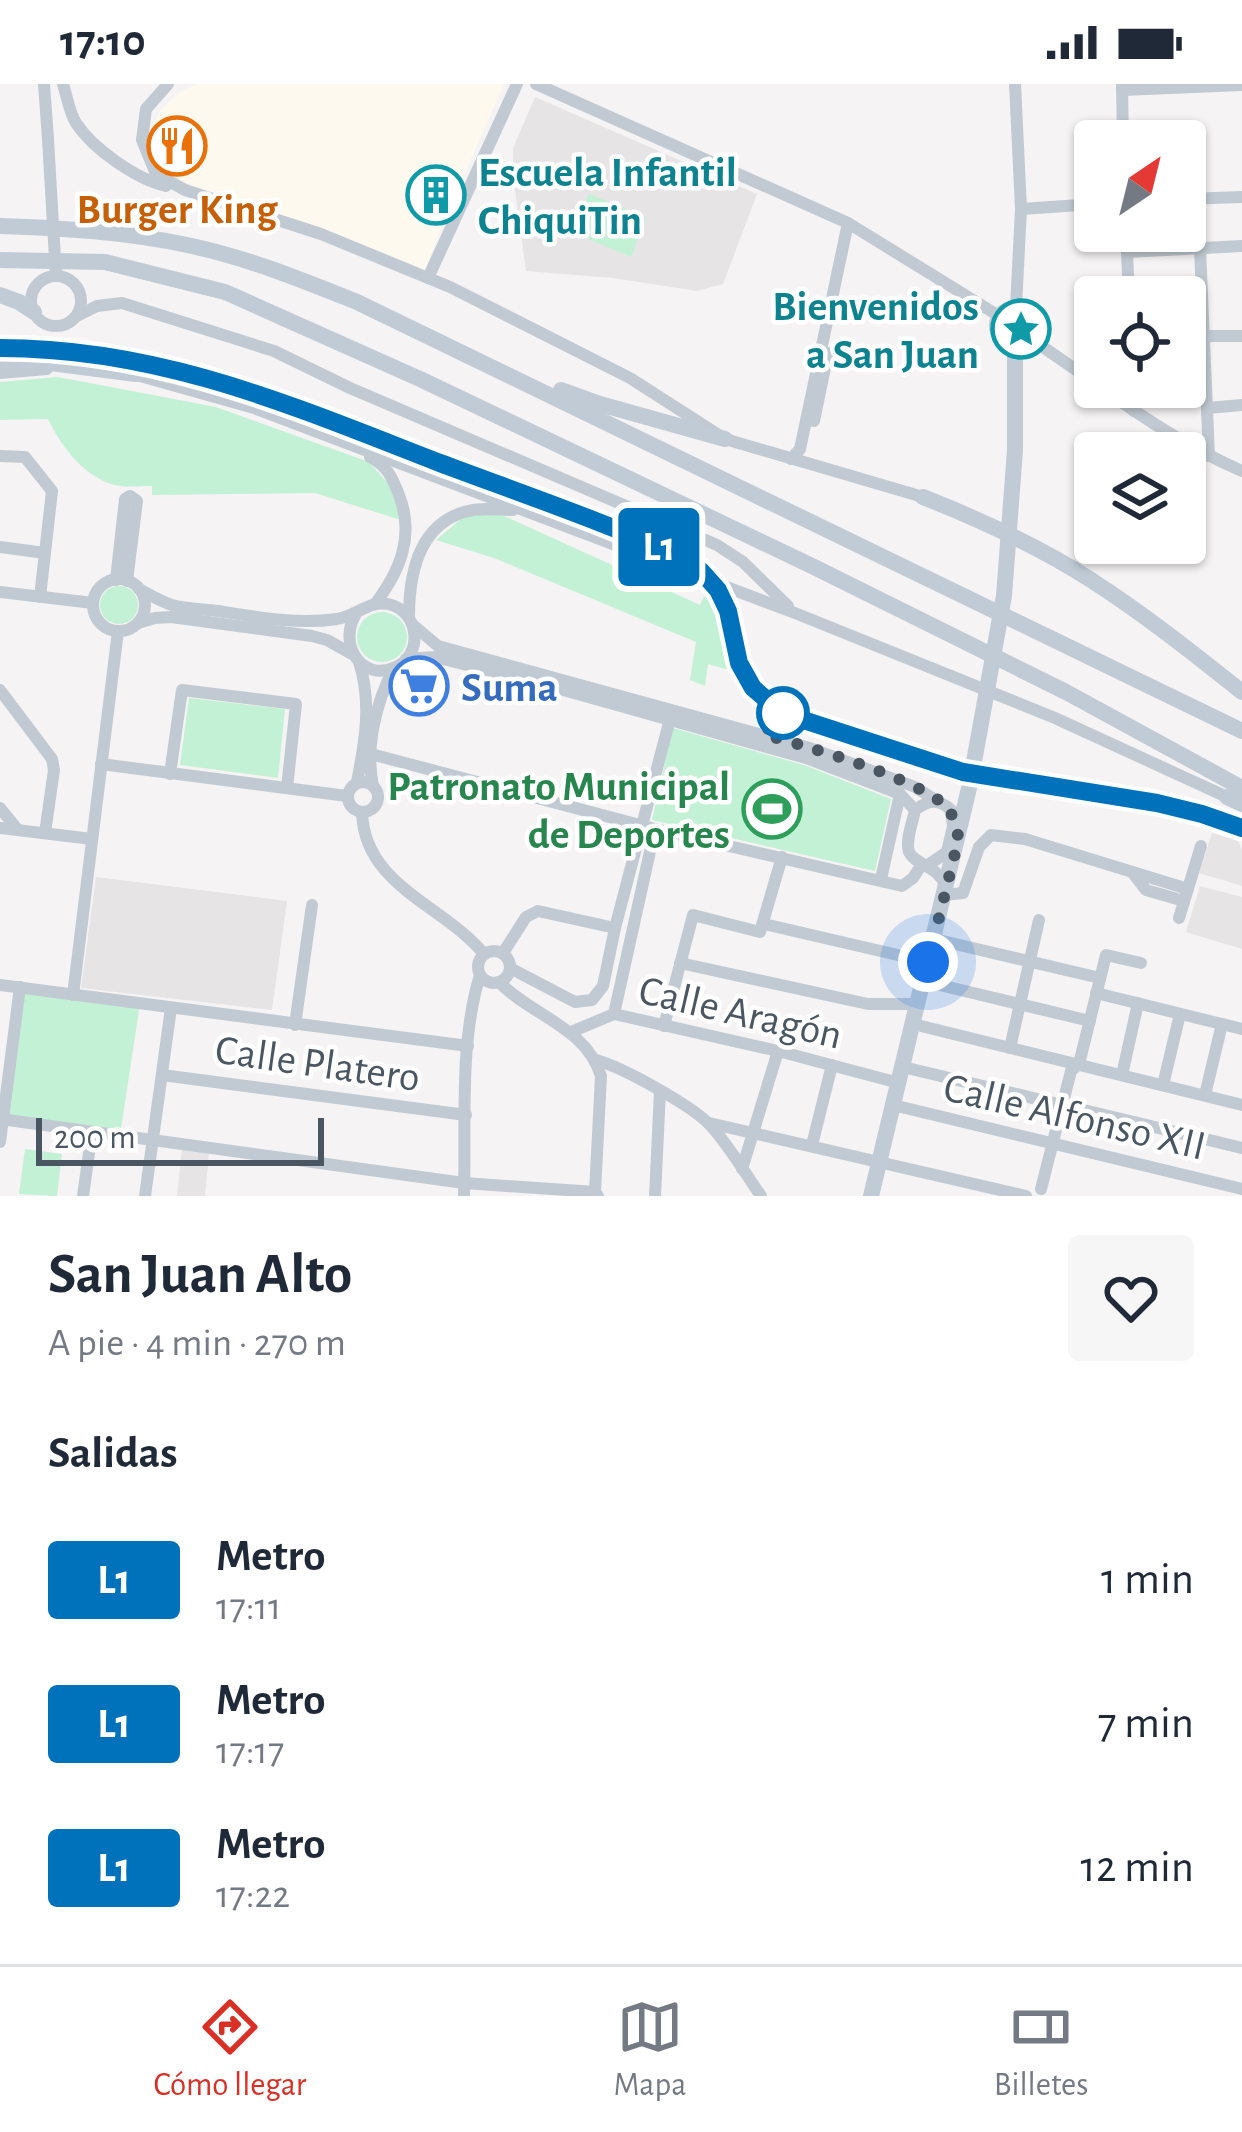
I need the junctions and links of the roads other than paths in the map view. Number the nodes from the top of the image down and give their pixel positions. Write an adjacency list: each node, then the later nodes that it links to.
1 (44, 84): 21 (street, bridge)
2 (63, 84): 10 (street)
3 (168, 84): 10 (street)
4 (518, 84): 23 (street)
5 (536, 84): 15 (street)
6 (1015, 84): 14 (street)
7 (1242, 85): 8 (street)
8 (1122, 87): 9 (street)
9 (1123, 120)
10 (184, 190): 23 (street)
11 (1242, 197): 12 (street)
12 (1206, 198)
13 (1074, 204): 14 (street)
14 (1021, 208): 26 (street)
15 (848, 223): 24 (street); 29 (street)
16 (0, 226): 33 (main road)
17 (1242, 246): 18 (street)
18 (1206, 248)
19 (1127, 252): 22 (street)
20 (0, 260): 80 (main road)
21 (56, 276): 27 (street); 28 (street)
22 (1128, 276)
23 (428, 278): 45 (street)
24 (833, 292): 48 (street); 49 (street)
25 (0, 295): 27 (main road)
26 (1016, 307): 29 (street); 32 (street)
27 (34, 313): 28 (street)
28 (76, 316): 60 (street)
29 (998, 316): 32 (street)
30 (1206, 336): 31 (street)
31 (1242, 336)
32 (1023, 342): 35 (street); 76 (main road, bridge)
33 (475, 358): 45 (main road); 70 (main road)
34 (0, 360): 37 (main road)
35 (1074, 371)
36 (0, 374): 37 (street)
37 (136, 374): 43 (street)
38 (1206, 384): 42 (street)
39 (1242, 405): 42 (street)
40 (1129, 408): 44 (street)
41 (1134, 408): 44 (street)
42 (1207, 408): 47 (street)
43 (265, 412): 52 (street); 59 (street)
44 (1134, 412): 47 (street)
45 (725, 439): 48 (street)
46 (0, 456): 54 (street)
47 (1208, 456): 50 (street)
48 (791, 459): 49 (street)
49 (816, 466): 51 (street)
50 (1242, 471)
51 (923, 497): 68 (main road)
52 (528, 511): 60 (street); 62 (street)
53 (0, 547): 54 (street)
54 (45, 553): 57 (street)
55 (127, 583): 55 (street); 58 (street); 61 (street); 63 (street)
56 (0, 592): 57 (street)
57 (40, 597): 58 (street)
58 (93, 603): 64 (street)
59 (375, 604): 61 (street); 62 (street)
60 (796, 613): 80 (street)
61 (356, 614): 65 (street)
62 (411, 622): 66 (street); 81 (street)
63 (138, 623): 64 (street); 65 (street)
64 (118, 631): 72 (street)
65 (356, 658): 66 (street); 74 (street)
66 (400, 664): 69 (street); 71 (street)
67 (0, 690): 89 (street)
68 (1242, 692)
69 (670, 719): 78 (street); 86 (street)
70 (1242, 731)
71 (371, 754): 75 (street); 86 (street)
72 (101, 764): 73 (street); 90 (street)
73 (170, 774): 77 (street); 77 (street)
74 (357, 782): 75 (street); 79 (street)
75 (374, 786): 84 (street)
76 (969, 786): 81 (street); 87 (main road)
77 (287, 788): 79 (street)
78 (900, 794): 83 (street); 94 (street)
79 (347, 796): 84 (street)
80 (1237, 796)
81 (941, 802): 83 (street); 87 (street)
82 (0, 808): 88 (street)
83 (915, 810): 93 (street)
84 (362, 812): 104 (street)
85 (0, 827): 88 (street)
86 (649, 827): 92 (street); 100 (street); 121 (street)
87 (955, 828): 93 (street); 95 (main road)
88 (16, 829): 89 (street)
89 (45, 832): 90 (street)
90 (92, 839): 116 (street)
91 (1201, 846): 96 (street)
92 (782, 857): 94 (street); 101 (street)
93 (921, 862): 94 (street); 95 (street)
94 (885, 880)
95 (946, 891): 96 (street); 102 (main road)
96 (1186, 895): 98 (street)
97 (312, 905): 126 (street)
98 (1179, 918)
99 (1039, 920): 106 (street)
100 (615, 928): 103 (street); 109 (street)
101 (762, 928): 105 (street); 107 (street)
102 (934, 939): 105 (main road); 106 (street)
103 (502, 953): 104 (street); 109 (street)
104 (484, 954): 110 (street)
105 (928, 962): 112 (main road)
106 (1029, 962): 114 (street); 118 (street)
107 (680, 963): 117 (street); 127 (street)
108 (1141, 963): 114 (street)
109 (510, 968): 111 (street)
110 (480, 975): 111 (street); 130 (street)
111 (499, 982): 129 (street)
112 (923, 982): 117 (main road); 118 (street)
113 (0, 985): 115 (street)
114 (1098, 986): 119 (street); 123 (street)
115 (20, 987): 116 (street); 133 (street)
116 (73, 995): 120 (street)
117 (918, 1004): 124 (main road)
118 (1020, 1004): 123 (street); 131 (street)
119 (1138, 1004): 122 (street); 139 (street)
120 (171, 1009): 126 (street); 137 (street)
121 (614, 1014): 127 (street, Calle Aragón); 129 (street, Calle Aragón)
122 (1180, 1014): 125 (street); 140 (street)
123 (1090, 1021): 135 (street)
124 (913, 1024): 131 (street); 138 (main road)
125 (1222, 1024): 128 (street); 142 (street)
126 (295, 1025): 130 (street)
127 (664, 1026): 132 (street, Calle Aragón)
128 (1242, 1029)
129 (571, 1032): 134 (street)
130 (468, 1046): 146 (street)
131 (1010, 1048): 135 (street)
132 (778, 1051): 136 (street, Calle Aragón); 149 (street)
133 (5, 1056): 147 (street)
134 (596, 1060): 141 (street); 161 (street)
135 (1079, 1064): 139 (street); 144 (street)
136 (832, 1065): 138 (street, Calle Aragón); 154 (street)
137 (162, 1075): 146 (street, Calle Platero); 151 (street)
138 (901, 1075): 143 (main road); 144 (street, Calle Aragón)
139 (1122, 1075): 140 (street)
140 (1163, 1085): 142 (street)
141 (660, 1091): 148 (street); 165 (street)
142 (1204, 1096): 145 (street)
143 (893, 1105): 153 (street, Calle Alfonso XII); 156 (main road)
144 (1062, 1105): 153 (street); 155 (street, Calle Aragón)
145 (1242, 1105)
146 (466, 1115): 159 (street)
147 (2, 1120): 150 (street); 152 (street)
148 (710, 1123): 149 (street); 157 (street)
149 (753, 1131): 154 (street); 157 (street)
150 (92, 1132): 151 (street); 163 (street)
151 (152, 1139): 159 (street); 164 (street)
152 (0, 1142)
153 (1053, 1144): 158 (street, Calle Alfonso XII); 162 (street)
154 (812, 1145): 156 (street)
155 (1242, 1148)
156 (879, 1161): 162 (street); 166 (main road)
157 (742, 1169): 160 (street)
158 (1242, 1189)
159 (464, 1190): 161 (street)
160 (755, 1192)
161 (596, 1194)
162 (1036, 1194)
163 (83, 1196)
164 (145, 1196)
165 (655, 1196)
166 (871, 1196)

